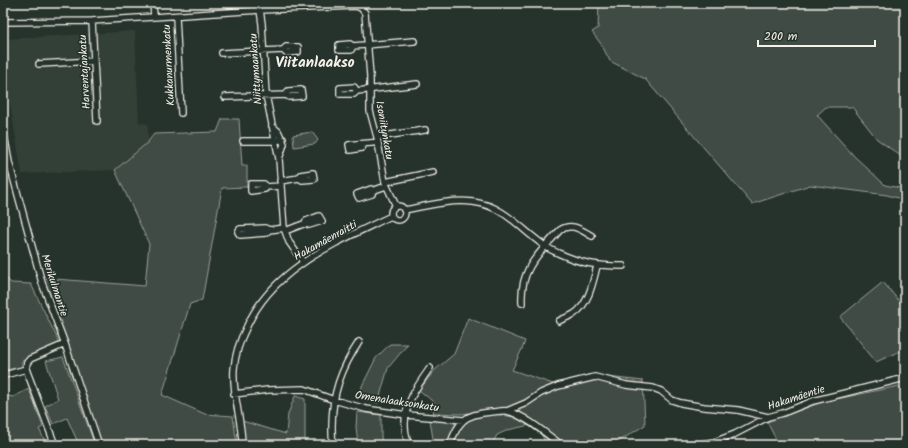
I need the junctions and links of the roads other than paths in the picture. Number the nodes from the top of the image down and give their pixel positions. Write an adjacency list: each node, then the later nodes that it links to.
1 (153, 3): 8 (street)
2 (253, 3): 6 (street)
3 (341, 5): 4 (street); 12 (street, Isoniitynkatu)
4 (296, 6): 5 (street)
5 (260, 10): 6 (street); 15 (street, Niittymaankatu)
6 (253, 11): 7 (street)
7 (176, 16): 8 (street); 25 (street, Kukkanurmenkatu)
8 (154, 18): 9 (street)
9 (92, 21): 10 (street); 17 (street, Harventajankatu)
10 (3, 22)
11 (414, 41): 12 (street)
12 (368, 45): 13 (street); 20 (street, Isoniitynkatu)
13 (353, 46)
14 (283, 50): 15 (street)
15 (264, 52): 16 (street); 23 (street, Niittymaankatu)
16 (222, 53)
17 (94, 61): 18 (street); 26 (street, Harventajankatu)
18 (39, 64)
19 (417, 84): 20 (street)
20 (369, 90): 21 (street); 31 (street, Isoniitynkatu)
21 (357, 91)
22 (286, 94): 23 (street)
23 (266, 95): 24 (street); 27 (street, Niittymaankatu)
24 (226, 97)
25 (181, 113)
26 (97, 121)
27 (272, 126): 30 (street, Niittymaankatu); 32 (street, Niittymaankatu)
28 (3, 129): 56 (street, Merikulmantie)
29 (425, 130): 31 (street)
30 (283, 139): 32 (street); 35 (street, Niittymaankatu)
31 (377, 139): 34 (street); 39 (street, Isoniitynkatu)
32 (275, 141): 33 (street); 35 (street, Niittymaankatu)
33 (243, 142)
34 (364, 144)
35 (279, 159): 38 (street, Niittymaankatu)
36 (433, 172): 39 (street)
37 (299, 178): 38 (street)
38 (280, 183): 40 (street); 46 (street, Niittymaankatu)
39 (385, 184): 41 (street); 42 (street, Isoniitynkatu)
40 (265, 187)
41 (372, 191)
42 (396, 206): 43 (street); 44 (street)
43 (404, 210): 44 (street); 49 (street)
44 (391, 216): 50 (street, Hakamäenraitti)
45 (306, 223): 46 (street)
46 (284, 229): 47 (street); 50 (street, Niittymaankatu)
47 (253, 232)
48 (592, 236): 49 (street)
49 (545, 247): 51 (street); 53 (street)
50 (303, 262): 61 (street, Hakamäenraitti)
51 (597, 266): 52 (street); 54 (street)
52 (623, 266)
53 (522, 303)
54 (559, 321)
55 (359, 342): 62 (street)
56 (65, 344): 58 (street); 68 (street, Merikulmantie)
57 (430, 368): 64 (street)
58 (26, 369): 59 (street); 67 (street)
59 (3, 373)
60 (905, 378): 65 (street, Hakamäentie)
61 (234, 394): 62 (street, Omenalaaksonkatu); 69 (street, Hakamäenraitti)
62 (334, 400): 64 (street, Omenalaaksonkatu); 70 (street)
63 (507, 411): 65 (street); 66 (street); 73 (street)
64 (407, 415): 66 (street, Omenalaaksonkatu); 71 (street)
65 (768, 417): 74 (street, Hakamäentie)
66 (463, 420): 72 (street)
67 (54, 445)
68 (99, 445)
69 (242, 445)
70 (333, 445)
71 (408, 445)
72 (450, 445)
73 (561, 445)
74 (696, 445)

